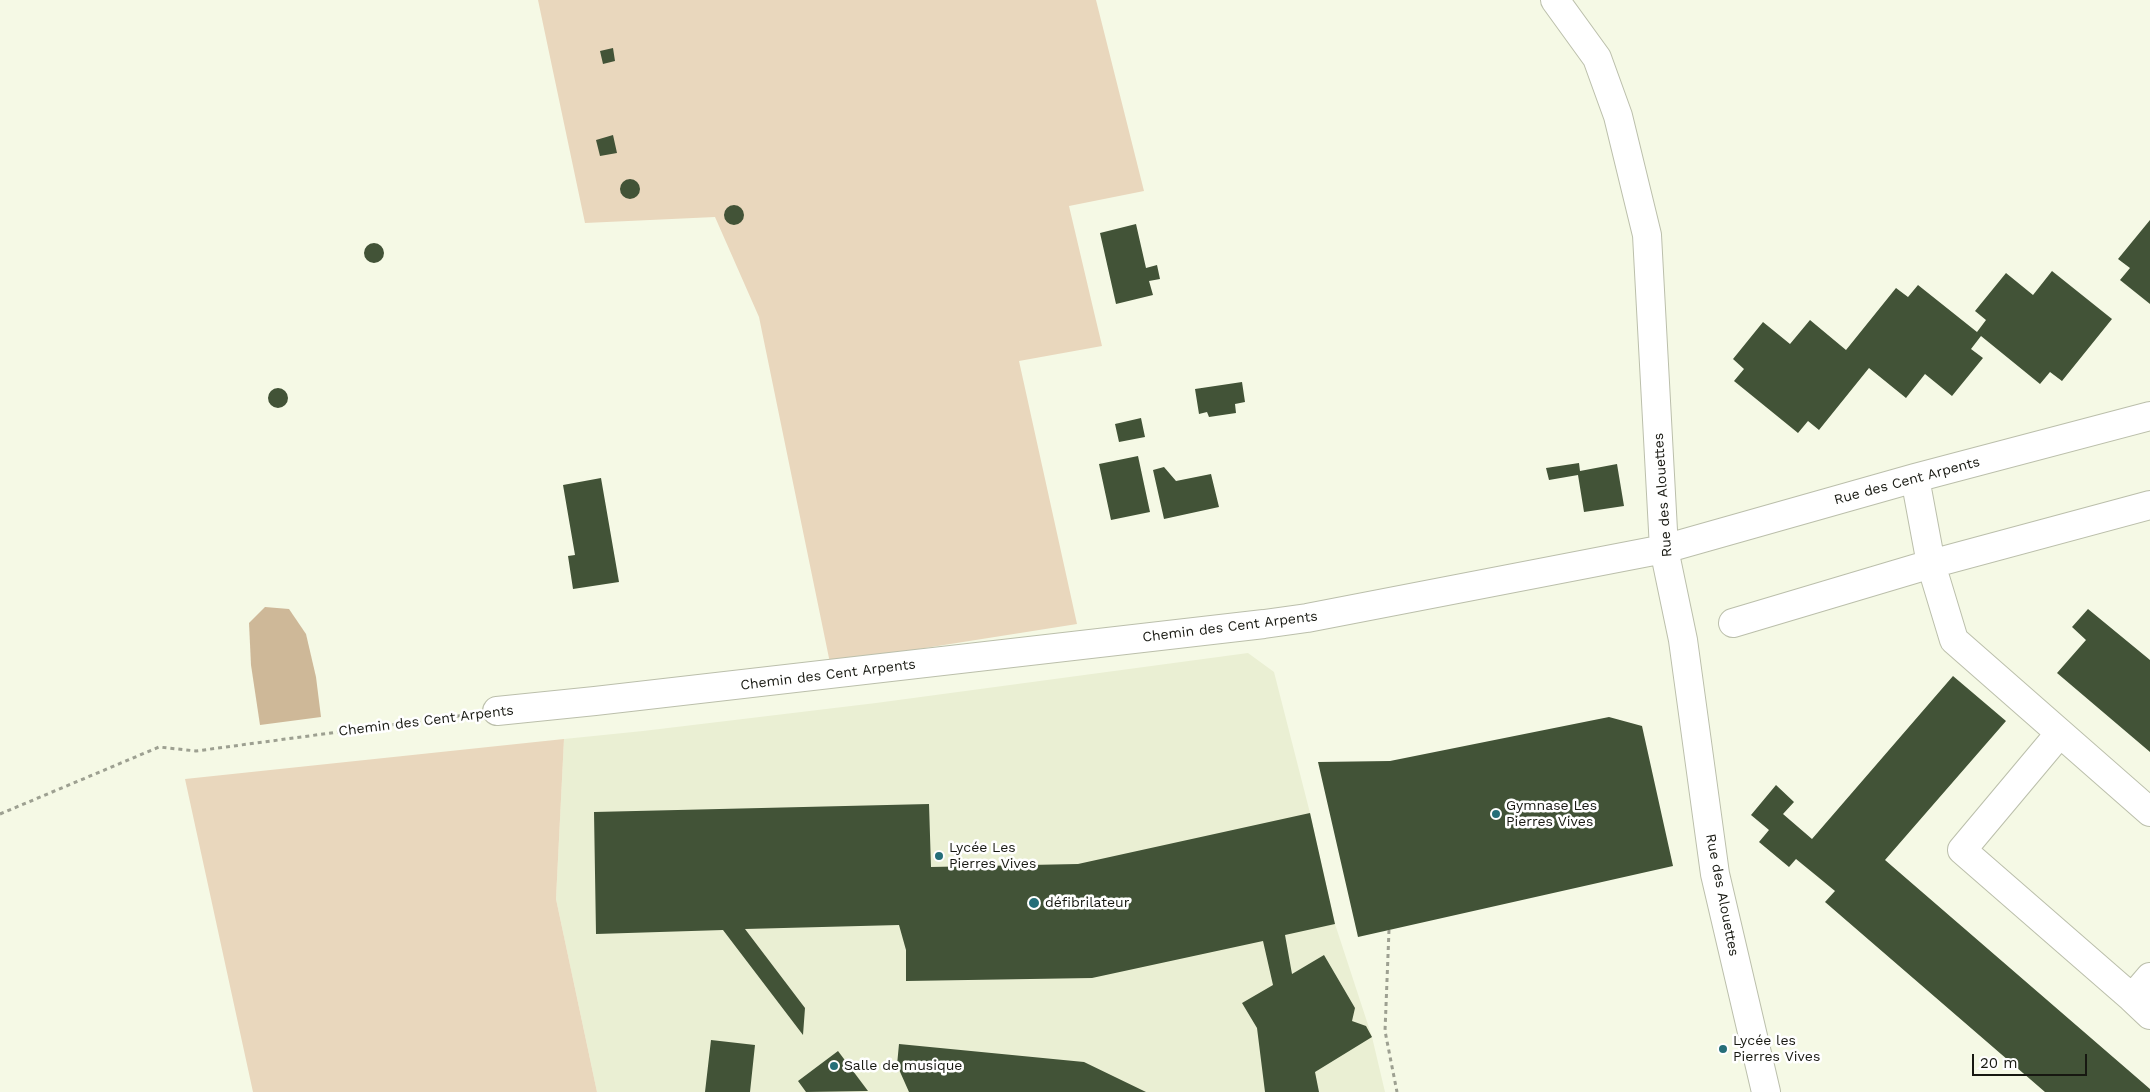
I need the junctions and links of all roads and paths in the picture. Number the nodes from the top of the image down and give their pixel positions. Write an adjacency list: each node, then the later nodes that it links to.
1 (1555, 0): 5 (street, Rue des Alouettes)
2 (2150, 416): 3 (street, Rue des Cent Arpents)
3 (1915, 478): 5 (street, Rue des Cent Arpents); 6 (street)
4 (2150, 505): 6 (street)
5 (1664, 549): 8 (street, Chemin des Cent Arpents); 16 (street, Rue des Alouettes)
6 (1931, 564): 7 (street); 9 (street)
7 (1733, 623)
8 (497, 711): 11 (path, Chemin des Cent Arpents)
9 (2060, 733): 10 (street); 14 (street)
10 (2150, 812)
11 (0, 814)
12 (1389, 930): 15 (path)
13 (2150, 977): 14 (street)
14 (2141, 1006)
15 (1397, 1092)
16 (1766, 1092)

